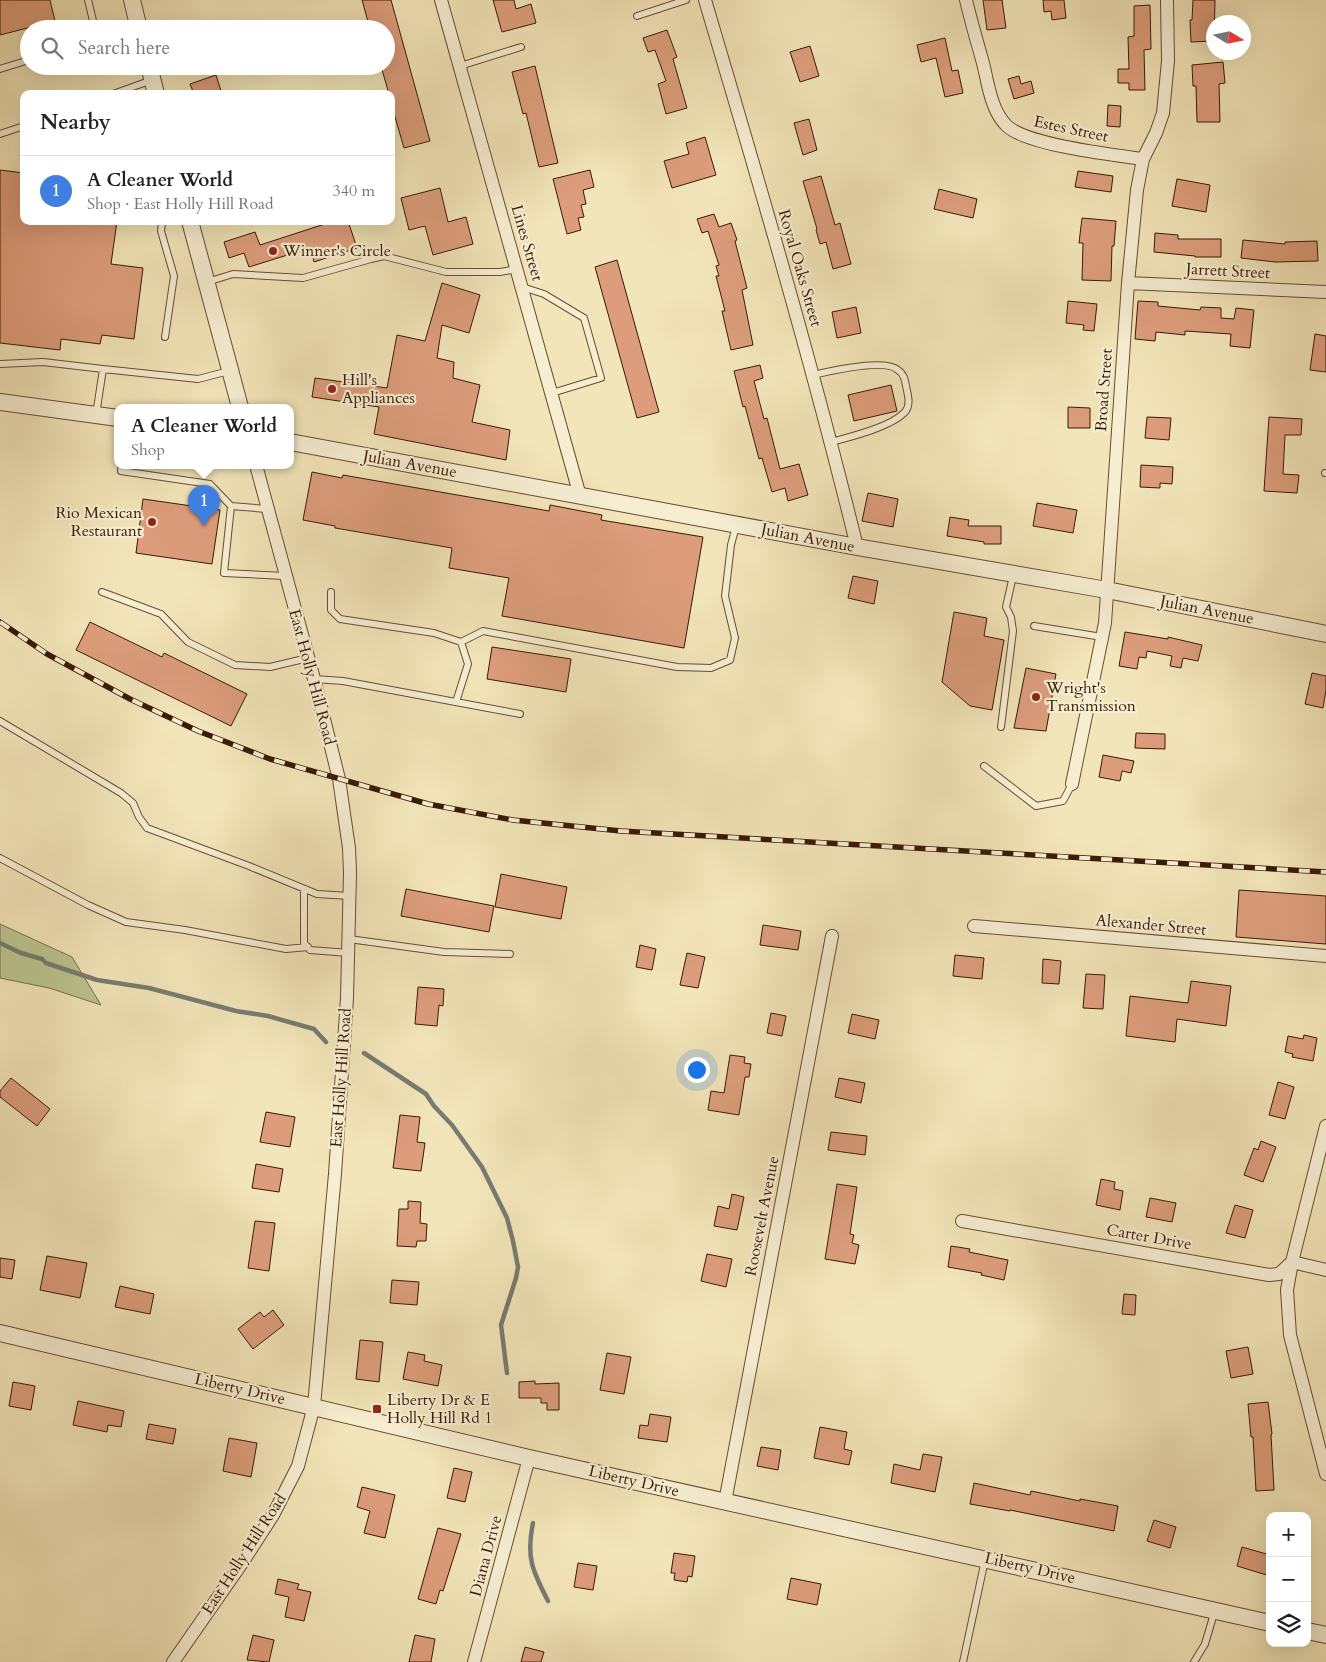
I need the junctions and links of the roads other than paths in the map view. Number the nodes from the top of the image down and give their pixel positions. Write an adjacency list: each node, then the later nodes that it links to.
1 (88, 0): 9 (lane)
2 (132, 0): 10 (street)
3 (441, 0): 13 (street, Lines Street)
4 (686, 0): 8 (lane)
5 (705, 0): 31 (street, Royal Oaks Street)
6 (966, 0): 19 (street, Estes Street)
7 (1167, 0): 19 (street, Broad Street)
8 (637, 16)
9 (93, 20)
10 (137, 20)
11 (521, 47): 13 (lane)
12 (20, 63): 14 (lane)
13 (460, 66): 22 (street, Lines Street)
14 (0, 69)
15 (153, 80): 16 (lane)
16 (124, 90)
17 (20, 127): 18 (lane)
18 (0, 134)
19 (1143, 159): 24 (street, Broad Street)
20 (162, 225): 27 (lane)
21 (191, 225): 23 (street)
22 (517, 269): 23 (lane); 25 (street, Lines Street)
23 (207, 282): 30 (street)
24 (1128, 283): 26 (street, Jarrett Street); 48 (street, Broad Street)
25 (522, 287): 32 (street, Lines Street); 32 (lane)
26 (1326, 292)
27 (166, 337)
28 (0, 364): 29 (lane)
29 (103, 369): 30 (lane); 35 (lane)
30 (231, 371): 34 (street)
31 (813, 375): 37 (street, Royal Oaks Street); 37 (lane)
32 (552, 393): 41 (street, Lines Street)
33 (0, 402): 35 (street)
34 (239, 404)
35 (96, 415): 36 (street)
36 (114, 417)
37 (831, 442): 45 (street, Royal Oaks Street)
38 (294, 443): 41 (street, Julian Avenue)
39 (121, 469): 42 (lane)
40 (257, 469): 43 (street, East Holly Hill Road)
41 (580, 496): 44 (street, Julian Avenue)
42 (231, 506): 43 (lane); 47 (lane)
43 (267, 509): 47 (street, East Holly Hill Road)
44 (736, 525): 45 (street, Julian Avenue); 54 (lane)
45 (856, 548): 46 (street, Julian Avenue)
46 (1013, 574): 48 (street, Julian Avenue); 60 (lane)
47 (285, 576): 55 (street, East Holly Hill Road)
48 (1107, 590): 52 (street, Julian Avenue); 53 (street, Broad Street)
49 (102, 592): 55 (lane)
50 (331, 592): 54 (lane)
51 (1034, 626): 53 (lane)
52 (1326, 634)
53 (1102, 637): 62 (street, Broad Street)
54 (461, 642): 57 (lane)
55 (308, 658): 56 (street, East Holly Hill Road)
56 (314, 679): 57 (lane); 65 (street, East Holly Hill Road)
57 (456, 702): 58 (lane)
58 (520, 714)
59 (0, 721): 64 (lane)
60 (1001, 727)
61 (984, 766): 62 (lane)
62 (1072, 784)
63 (0, 858): 69 (lane)
64 (304, 889): 65 (lane); 69 (lane)
65 (350, 896): 68 (street, East Holly Hill Road)
66 (974, 926): 72 (street, Alexander Street)
67 (832, 936): 82 (street, Roosevelt Avenue)
68 (350, 939): 70 (street, East Holly Hill Road); 71 (lane)
69 (308, 947): 70 (lane)
70 (349, 952): 78 (street, East Holly Hill Road)
71 (510, 954)
72 (1326, 956)
73 (1326, 1126): 75 (street)
74 (962, 1221): 75 (street, Carter Drive)
75 (1292, 1262): 76 (street); 79 (street)
76 (1326, 1270)
77 (0, 1334): 78 (street, Liberty Drive)
78 (314, 1406): 80 (street, Liberty Drive); 88 (street, East Holly Hill Road)
79 (1323, 1451): 81 (street)
80 (529, 1458): 82 (street, Liberty Drive); 89 (street, Diana Drive)
81 (1326, 1474)
82 (725, 1502): 83 (street, Liberty Drive)
83 (985, 1558): 84 (street, Liberty Drive); 90 (lane)
84 (1215, 1610): 85 (street, Liberty Drive); 91 (lane)
85 (1266, 1622)
86 (1311, 1632): 87 (street)
87 (1326, 1635)
88 (173, 1662)
89 (474, 1662)
90 (963, 1662)
91 (1194, 1662)

